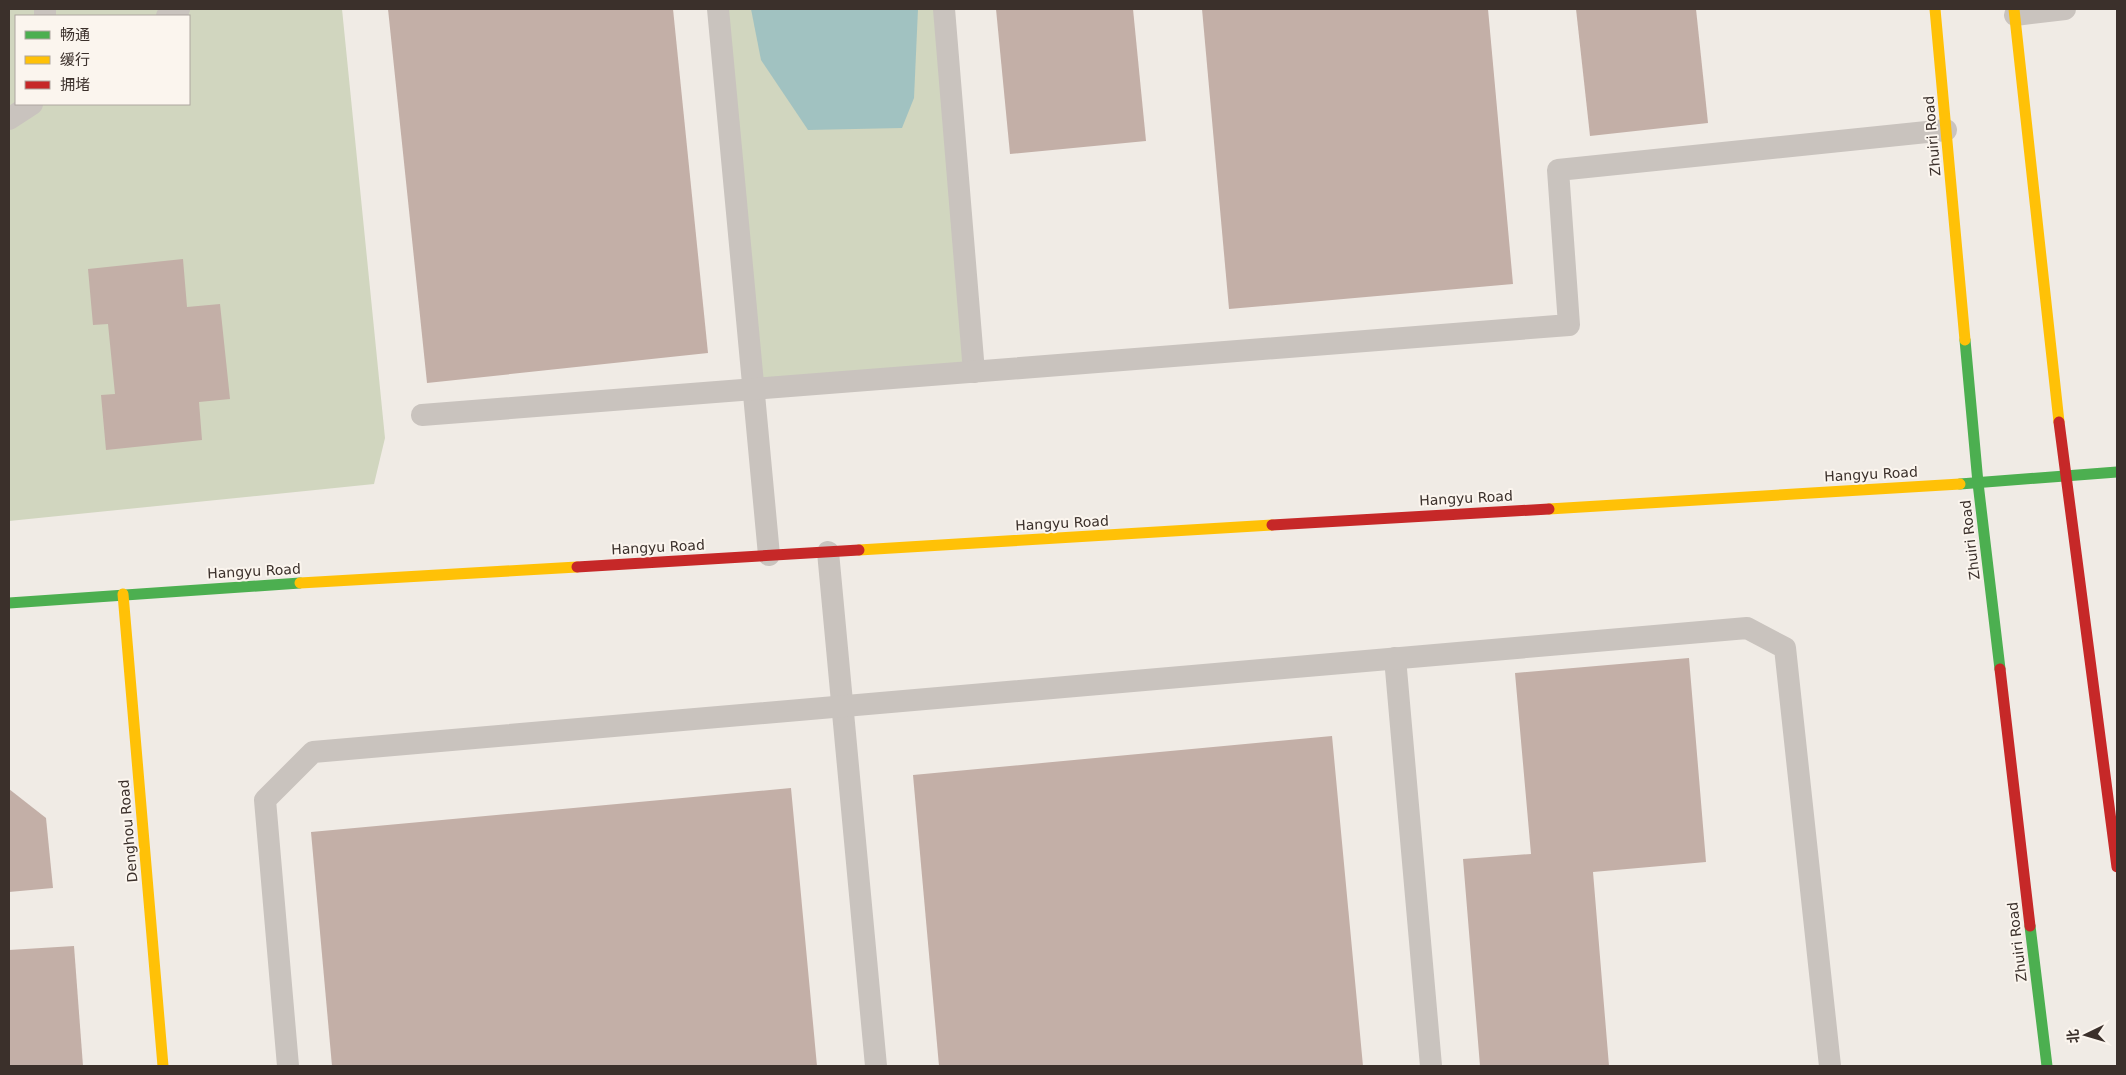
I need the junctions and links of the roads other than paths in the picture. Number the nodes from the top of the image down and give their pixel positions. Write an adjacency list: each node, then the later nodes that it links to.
1 (718, 9): 10 (lane)
2 (944, 9): 9 (lane)
3 (1935, 9): 8 (street, Zhuiri Road)
4 (2065, 9): 5 (lane)
5 (2014, 12): 13 (street)
6 (30, 105): 7 (lane)
7 (9, 119)
8 (1946, 130): 9 (lane); 14 (street, Zhuiri Road)
9 (974, 372): 10 (lane)
10 (754, 389): 11 (lane); 16 (lane)
11 (422, 415)
12 (2117, 472): 13 (street, Hangyu Road)
13 (2064, 476): 14 (street, Hangyu Road); 21 (street)
14 (1978, 483): 15 (street, Hangyu Road); 27 (street, Zhuiri Road)
15 (828, 552): 16 (street, Hangyu Road); 20 (lane)
16 (769, 555): 17 (street, Hangyu Road)
17 (122, 594): 18 (street, Hangyu Road); 22 (street, Denghou Road)
18 (9, 603)
19 (1395, 658): 20 (lane); 25 (lane); 26 (lane)
20 (842, 706): 23 (lane); 24 (lane)
21 (2117, 868)
22 (163, 1066)
23 (288, 1066)
24 (876, 1066)
25 (1431, 1066)
26 (1830, 1066)
27 (2047, 1066)

